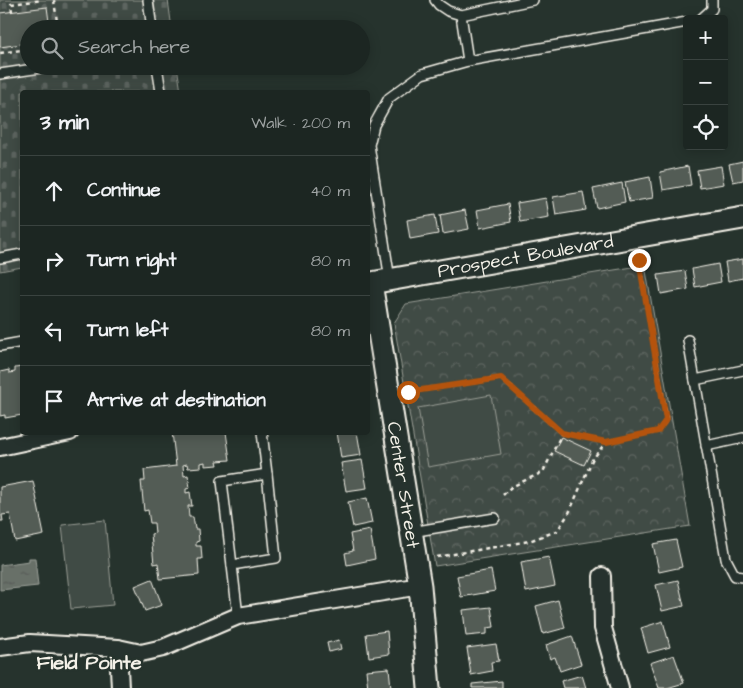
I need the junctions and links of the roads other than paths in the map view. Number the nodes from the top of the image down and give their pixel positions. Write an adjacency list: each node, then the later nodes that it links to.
1 (148, 0): 7 (lane)
2 (435, 0): 5 (lane)
3 (533, 0): 5 (lane)
4 (712, 0): 6 (lane)
5 (461, 15): 9 (lane)
6 (705, 15)
7 (151, 20)
8 (683, 23): 9 (lane)
9 (468, 60): 14 (lane)
10 (20, 71): 11 (lane)
11 (0, 74)
12 (158, 75): 13 (lane)
13 (161, 90)
14 (370, 133)
15 (370, 165): 19 (lane)
16 (743, 218): 19 (street, Prospect Boulevard)
17 (20, 254): 18 (lane)
18 (0, 258)
19 (376, 282): 32 (street, Center Street)
20 (688, 340): 24 (lane)
21 (20, 342): 22 (lane)
22 (0, 346)
23 (743, 373): 24 (lane)
24 (695, 380): 28 (lane)
25 (55, 435): 29 (street)
26 (262, 435): 30 (lane)
27 (743, 438): 28 (lane)
28 (706, 446): 35 (lane)
29 (0, 447)
30 (267, 474): 33 (lane); 33 (lane)
31 (495, 518): 32 (lane)
32 (411, 532): 36 (street, Center Street)
33 (232, 565): 37 (lane)
34 (602, 576): 42 (street)
35 (743, 577)
36 (420, 586): 37 (street); 41 (street, Center Street)
37 (238, 616): 39 (street)
38 (0, 646): 39 (street)
39 (118, 648): 40 (street)
40 (120, 688)
41 (429, 688)
42 (620, 688)

